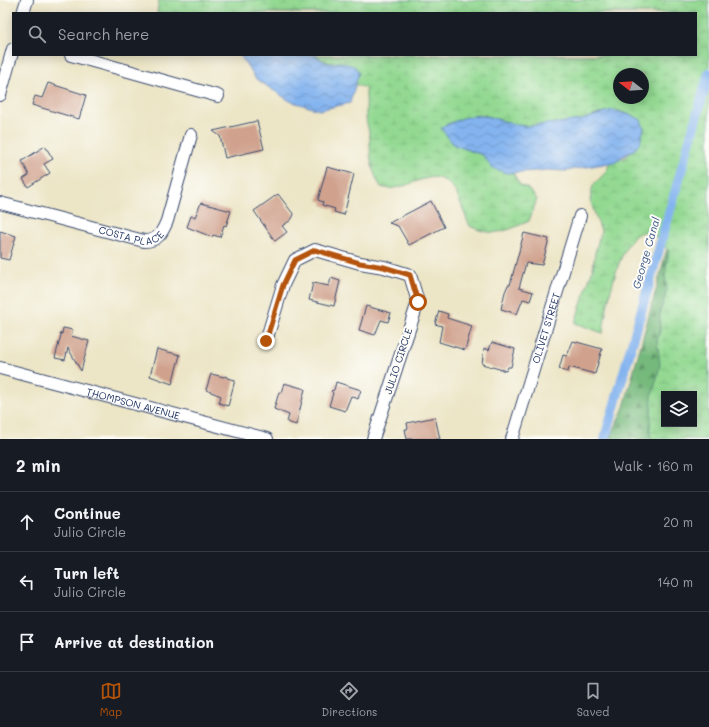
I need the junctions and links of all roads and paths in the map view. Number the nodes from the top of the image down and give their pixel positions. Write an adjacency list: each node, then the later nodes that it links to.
1 (27, 0): 2 (street)
2 (23, 12)
3 (12, 53): 5 (street)
4 (75, 56): 6 (street)
5 (0, 95)
6 (218, 96)
7 (191, 135): 8 (street, COSTA PLACE)
8 (0, 203)
9 (580, 216): 14 (street, OLIVET STREET)
10 (266, 341): 13 (street, JULIO CIRCLE)
11 (0, 368): 12 (street, THOMPSON AVENUE)
12 (267, 439)
13 (372, 439)
14 (512, 439)

